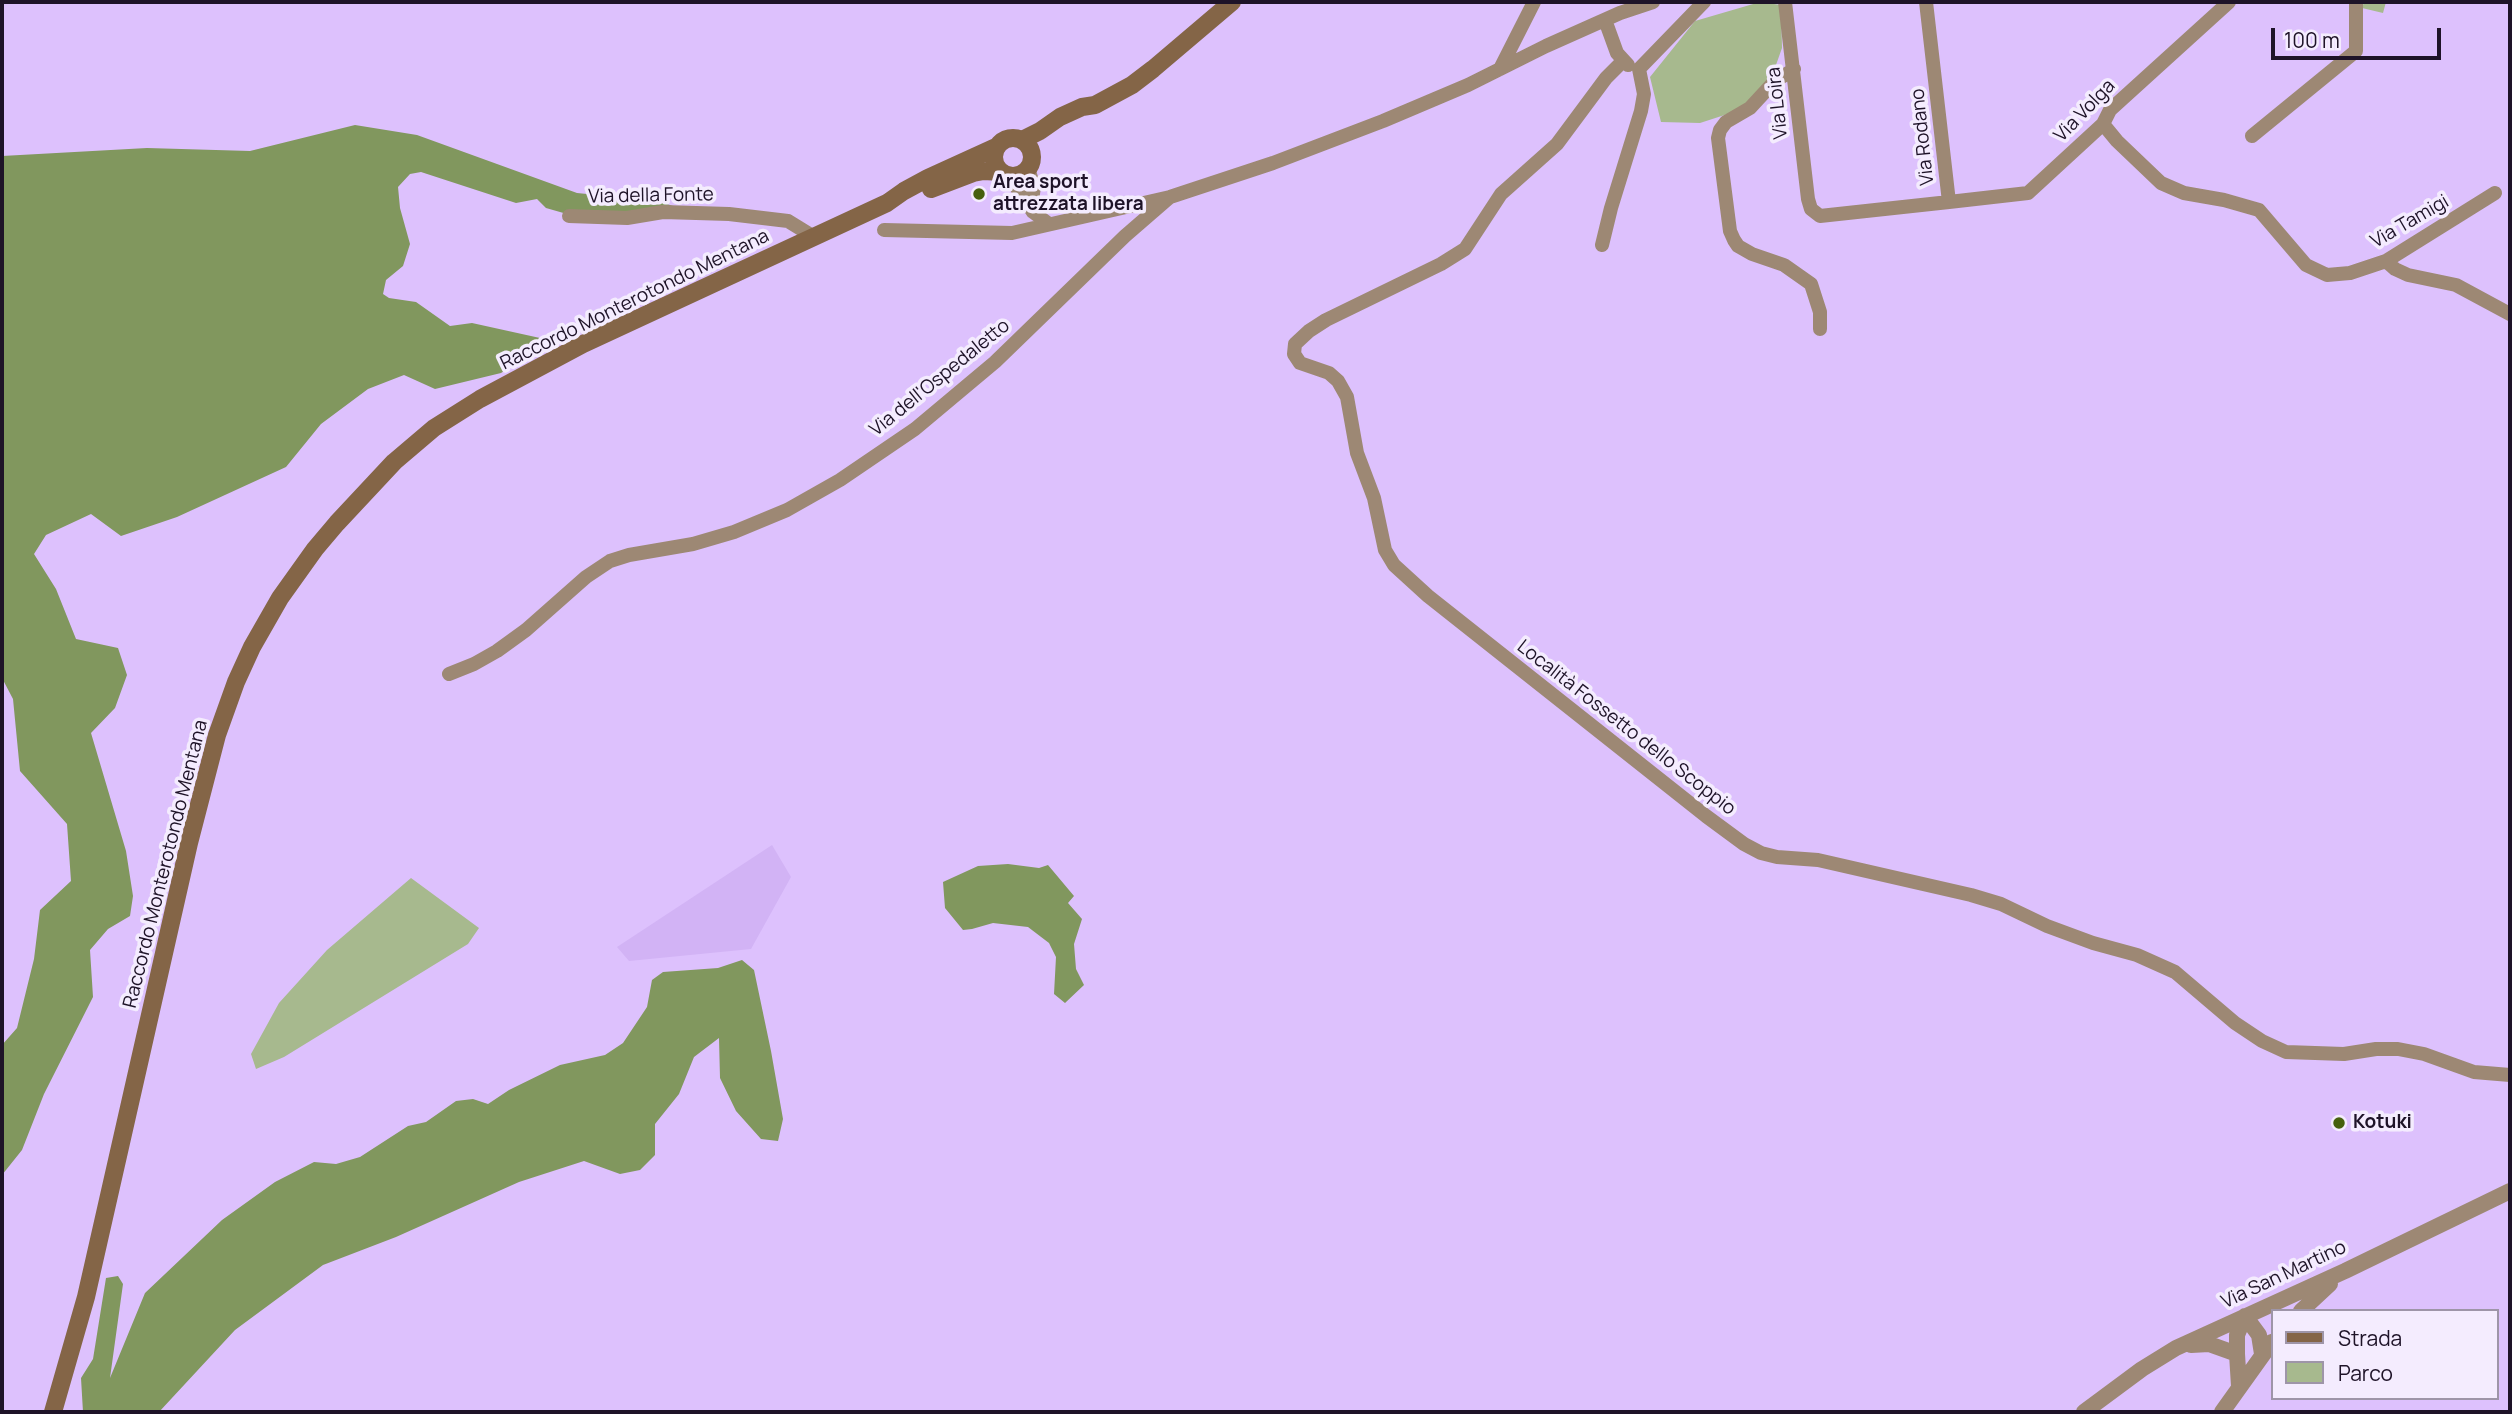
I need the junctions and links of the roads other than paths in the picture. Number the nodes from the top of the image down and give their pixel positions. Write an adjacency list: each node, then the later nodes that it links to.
1 (1232, 2): 14 (main road)
2 (1534, 2): 11 (street)
3 (1653, 2): 9 (street)
4 (1704, 2): 12 (street)
5 (1786, 2): 13 (street, Via Loira)
6 (1926, 2): 24 (street, Via Rodano)
7 (2230, 2): 15 (street, Via Volga)
8 (2356, 2): 16 (street)
9 (1605, 20): 10 (street); 11 (street)
10 (1623, 61): 12 (street); 36 (street, Località Fossetto dello Scoppio)
11 (1500, 69): 22 (street)
12 (1639, 69): 31 (street)
13 (1794, 69): 23 (street, Via Loira); 34 (street)
14 (1095, 105): 17 (main road); 19 (main road)
15 (2104, 124): 24 (street, Via Volga); 32 (street, Via Tamigi)
16 (2252, 136)
17 (1022, 139): 18 (main road); 19 (main road)
18 (996, 147): 20 (main road); 25 (main road, Raccordo Monterotondo Mentana)
19 (1030, 164): 20 (main road); 26 (street)
20 (1005, 174): 25 (main road); 26 (street)
21 (2494, 193): 32 (street, Via Tamigi)
22 (1170, 197): 28 (street); 35 (street, Via dell'Ospedaletto)
23 (1808, 199): 24 (street, Via Rodano)
24 (1949, 202)
25 (887, 203): 30 (main road, Raccordo Monterotondo Mentana)
26 (1031, 207): 28 (street)
27 (569, 216): 30 (street, Via della Fonte)
28 (1049, 224): 29 (street)
29 (884, 230)
30 (814, 237): 45 (main road, Raccordo Monterotondo Mentana)
31 (1602, 246)
32 (2386, 261): 33 (street)
33 (2510, 314)
34 (1820, 329)
35 (449, 674)
36 (2510, 1075)
37 (2510, 1191): 38 (street, Via San Martino)
38 (2345, 1271): 39 (street); 40 (street, Via San Martino)
39 (2303, 1309)
40 (2245, 1316): 41 (street); 42 (street, Via San Martino); 43 (street)
41 (2267, 1348): 44 (street)
42 (2169, 1352): 43 (street); 46 (street, Via San Martino)
43 (2237, 1354): 44 (street)
44 (2239, 1386): 47 (street)
45 (53, 1412)
46 (2084, 1412)
47 (2222, 1412)

